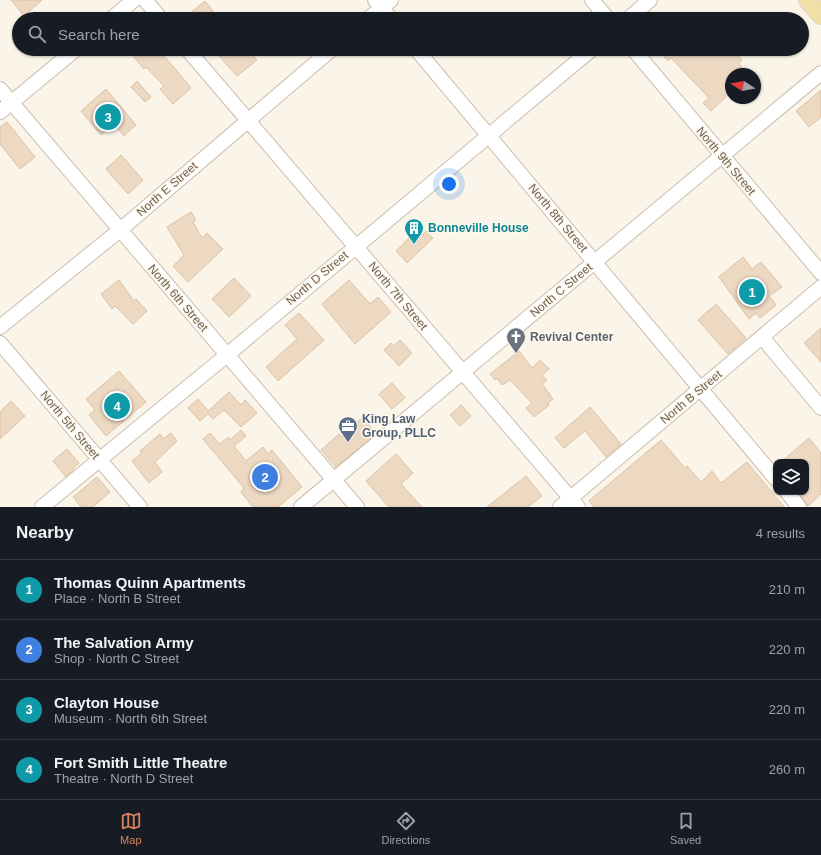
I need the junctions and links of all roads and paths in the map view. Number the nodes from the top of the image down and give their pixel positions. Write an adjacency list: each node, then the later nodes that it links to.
1 (134, 0): 7 (street)
2 (145, 0): 8 (street)
3 (592, 0): 11 (street)
4 (650, 0): 12 (street)
5 (808, 0): 13 (main road)
6 (383, 3): 9 (street); 10 (street)
7 (119, 12)
8 (155, 12)
9 (375, 12)
10 (388, 12)
11 (602, 12)
12 (636, 12)
13 (821, 15)
14 (68, 56): 22 (street)
15 (193, 56): 24 (street, North 7th Street)
16 (324, 56): 24 (street, North E Street)
17 (422, 56): 25 (street, North 8th Street)
18 (584, 56): 25 (street, North D Street)
19 (639, 56): 26 (street, North 9th Street)
20 (821, 73): 26 (street, North C Street)
21 (0, 89): 22 (street, North 6th Street)
22 (12, 102): 23 (street); 27 (street, North 6th Street)
23 (0, 112)
24 (247, 120): 27 (street, North E Street); 28 (street, North 7th Street)
25 (488, 135): 28 (street, North D Street); 29 (street, North 8th Street)
26 (722, 156): 29 (street, North C Street); 30 (street, North 9th Street)
27 (120, 230): 32 (street, North E Street); 35 (street, North 6th Street)
28 (355, 246): 35 (street, North D Street); 36 (street, North 7th Street)
29 (595, 263): 36 (street, North C Street); 37 (street, North 8th Street)
30 (821, 273)
31 (821, 288): 33 (street, North B Street)
32 (0, 327)
33 (762, 337): 37 (street, North B Street); 38 (street)
34 (0, 342): 39 (street, North 5th Street)
35 (227, 355): 39 (street, North D Street); 41 (street, North 6th Street)
36 (463, 373): 41 (street, North C Street); 43 (street, North 7th Street)
37 (701, 389): 40 (street, North 8th Street); 43 (street, North B Street)
38 (821, 408)
39 (99, 460): 44 (street, North D Street); 45 (street, North 5th Street)
40 (773, 475)
41 (333, 481): 46 (street, North C Street); 47 (street, North 6th Street)
42 (789, 495): 48 (street)
43 (570, 504)
44 (42, 507)
45 (140, 507)
46 (301, 507)
47 (356, 507)
48 (799, 507)

